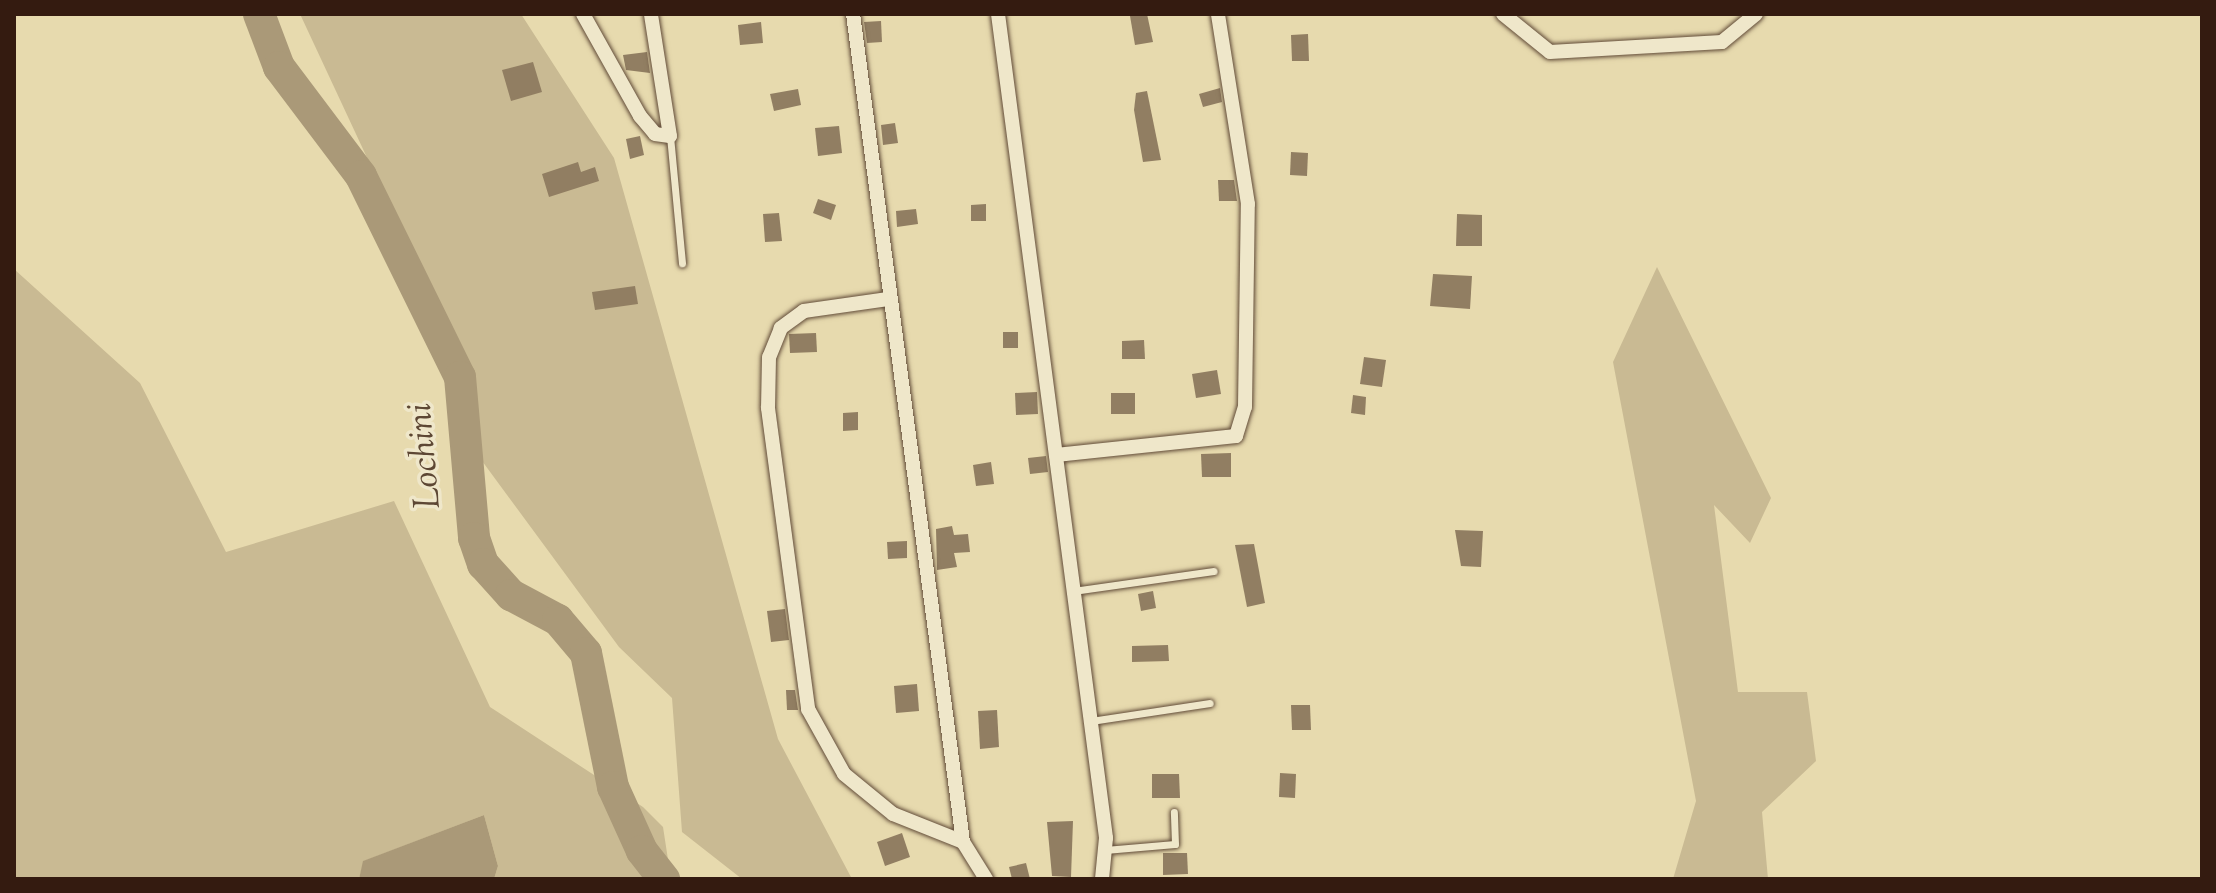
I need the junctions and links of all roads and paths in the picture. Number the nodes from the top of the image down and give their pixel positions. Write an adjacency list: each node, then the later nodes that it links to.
1 (583, 14): 8 (street)
2 (651, 14): 8 (street)
3 (853, 14): 10 (street)
4 (998, 14): 11 (street)
5 (1218, 14): 11 (street)
6 (1503, 14): 7 (street)
7 (1756, 14)
8 (670, 136): 9 (lane)
9 (682, 263)
10 (888, 299): 17 (street); 17 (street)
11 (1056, 455): 13 (street)
12 (1214, 571): 13 (lane)
13 (1073, 591): 15 (street)
14 (1210, 703): 15 (lane)
15 (1091, 721): 18 (street)
16 (1174, 812): 18 (lane)
17 (963, 842): 19 (street)
18 (1105, 850): 20 (street)
19 (986, 879)
20 (1102, 879)

